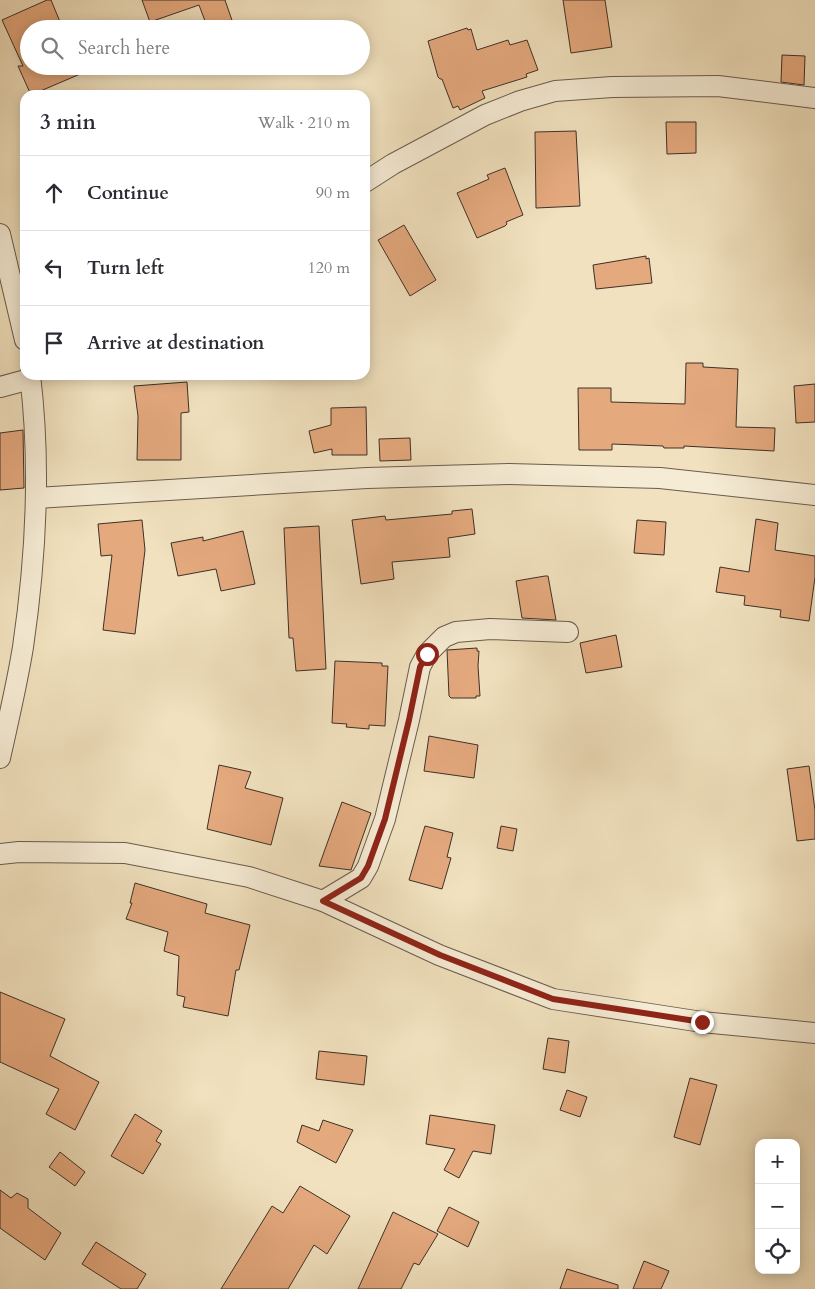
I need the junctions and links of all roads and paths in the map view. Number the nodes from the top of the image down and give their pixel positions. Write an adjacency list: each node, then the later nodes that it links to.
1 (815, 98): 2 (street)
2 (370, 179)
3 (0, 234): 4 (street)
4 (20, 319)
5 (21, 380): 7 (street)
6 (30, 380): 9 (street)
7 (0, 387)
8 (815, 495): 9 (street)
9 (36, 498): 11 (street)
10 (568, 632): 13 (street)
11 (0, 758)
12 (0, 854): 13 (street)
13 (323, 901): 14 (street)
14 (815, 1033)

